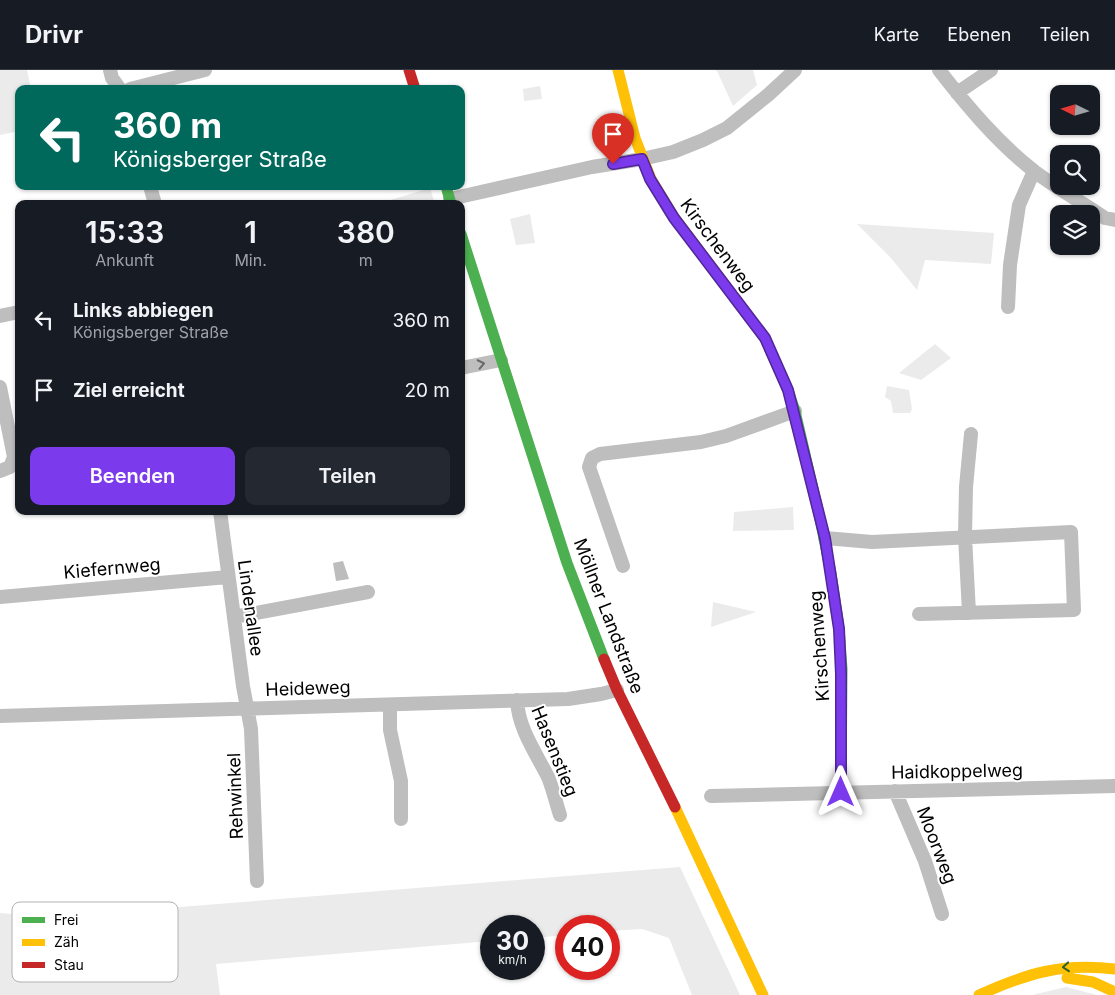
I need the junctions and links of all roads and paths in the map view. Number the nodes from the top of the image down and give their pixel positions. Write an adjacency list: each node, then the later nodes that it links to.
1 (110, 70): 8 (street)
2 (205, 70): 9 (street)
3 (409, 70): 10 (main road)
4 (618, 70): 12 (main road, Kirschenweg)
5 (795, 70): 12 (street)
6 (939, 70): 11 (street)
7 (991, 70): 11 (street)
8 (117, 85)
9 (146, 85)
10 (414, 85)
11 (956, 93): 13 (street)
12 (642, 159): 14 (street); 23 (main road, Kirschenweg)
13 (1034, 171): 15 (street); 17 (street)
14 (449, 196)
15 (1115, 220)
16 (465, 246): 20 (main road, Möllner Landstraße)
17 (1008, 307)
18 (15, 313): 19 (street)
19 (0, 316)
20 (502, 360): 21 (street, one-way to 20); 37 (main road, Möllner Landstraße)
21 (465, 367)
22 (0, 387): 25 (street)
23 (795, 411): 29 (main road, Kirschenweg); 30 (street)
24 (971, 434): 28 (street)
25 (6, 444): 26 (street)
26 (0, 471)
27 (220, 515): 31 (street, Lindenallee)
28 (965, 536): 29 (street); 34 (street); 34 (street)
29 (825, 538): 44 (main road, Kirschenweg)
30 (624, 566)
31 (228, 577): 33 (street, Kiefernweg); 36 (street, Lindenallee)
32 (368, 592): 36 (street)
33 (0, 597)
34 (969, 612): 35 (street)
35 (920, 614)
36 (234, 617): 40 (street, Lindenallee)
37 (617, 690): 38 (street, Heideweg); 52 (main road, Möllner Landstraße)
38 (516, 700): 39 (street, Heideweg); 46 (street, Hasenstieg)
39 (390, 704): 40 (street, Heideweg); 47 (street)
40 (248, 709): 41 (street, Heideweg); 48 (street, Rehwinkel)
41 (0, 716)
42 (1115, 786): 43 (street, Haidkoppelweg)
43 (895, 791): 44 (street, Haidkoppelweg); 49 (street, Moorweg)
44 (841, 792): 45 (street, Haidkoppelweg)
45 (710, 796)
46 (560, 815)
47 (401, 819)
48 (257, 881)
49 (942, 914)
50 (1115, 969): 53 (main road, one-way to 53)
51 (1115, 992): 54 (main road)
52 (764, 995)
53 (979, 995)
54 (997, 995)

